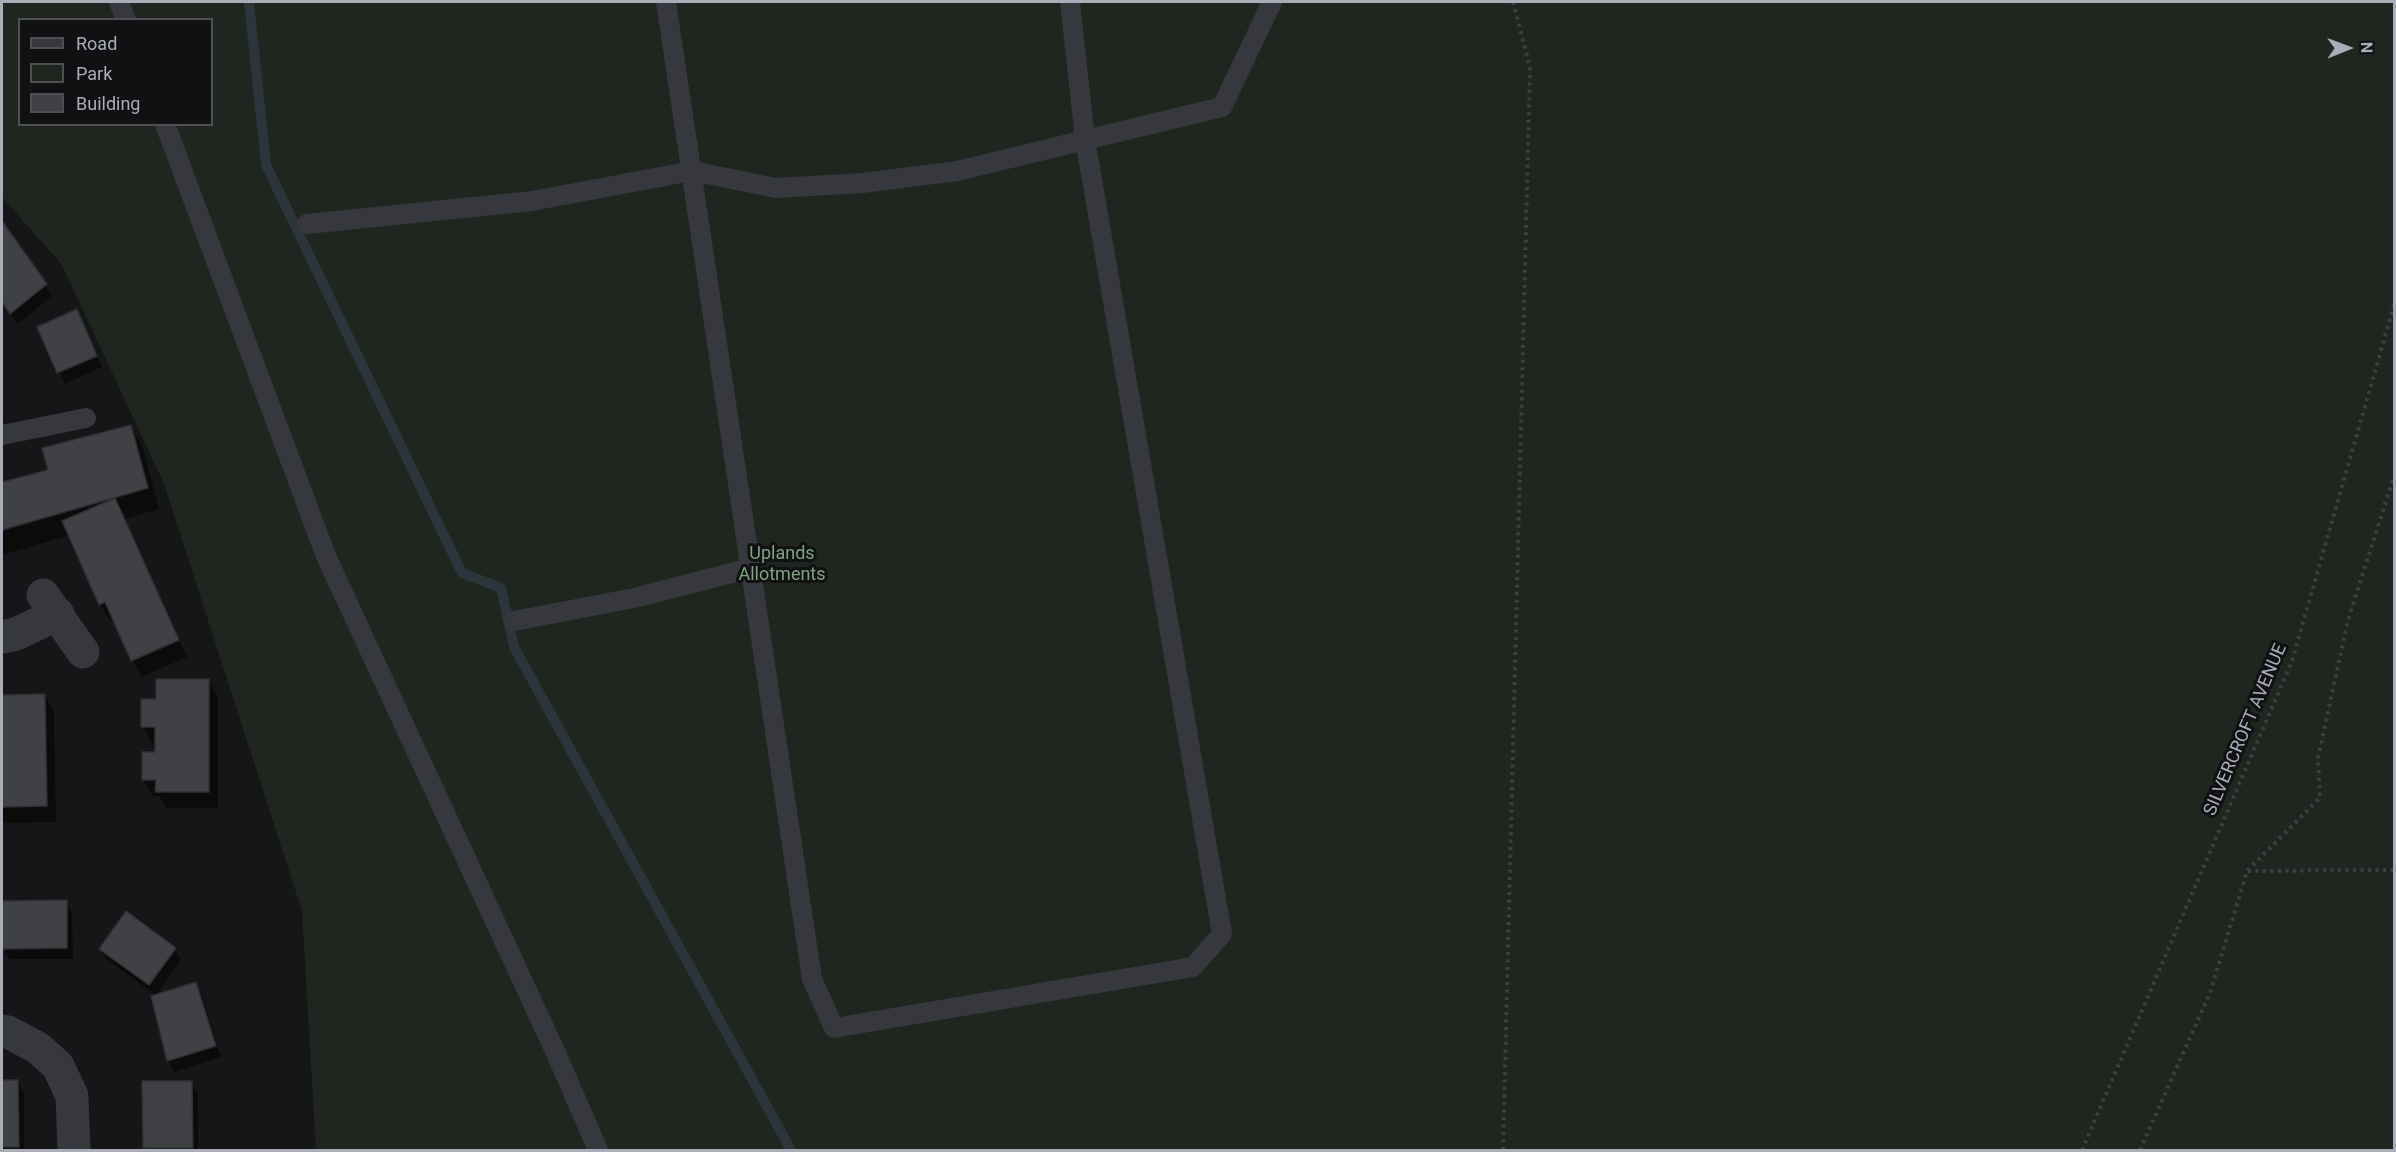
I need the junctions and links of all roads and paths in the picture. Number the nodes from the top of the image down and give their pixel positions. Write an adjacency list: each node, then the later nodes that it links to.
1 (119, 2): 6 (lane)
2 (666, 2): 9 (lane)
3 (1070, 2): 8 (lane)
4 (1272, 2): 8 (lane)
5 (1513, 2): 24 (path)
6 (125, 18)
7 (166, 126): 23 (lane)
8 (1085, 139): 9 (lane); 15 (lane)
9 (692, 171): 10 (lane); 15 (lane)
10 (307, 224)
11 (2394, 304): 25 (path, SILVERCROFT AVENUE)
12 (86, 418): 13 (lane)
13 (2, 435)
14 (2394, 476): 20 (path)
15 (751, 568): 16 (lane)
16 (514, 621)
17 (2, 637): 18 (street)
18 (83, 652)
19 (2394, 870): 20 (path)
20 (2247, 871): 26 (path)
21 (2, 1031): 22 (street)
22 (74, 1150)
23 (598, 1150)
24 (1503, 1150)
25 (2082, 1150)
26 (2140, 1150)

